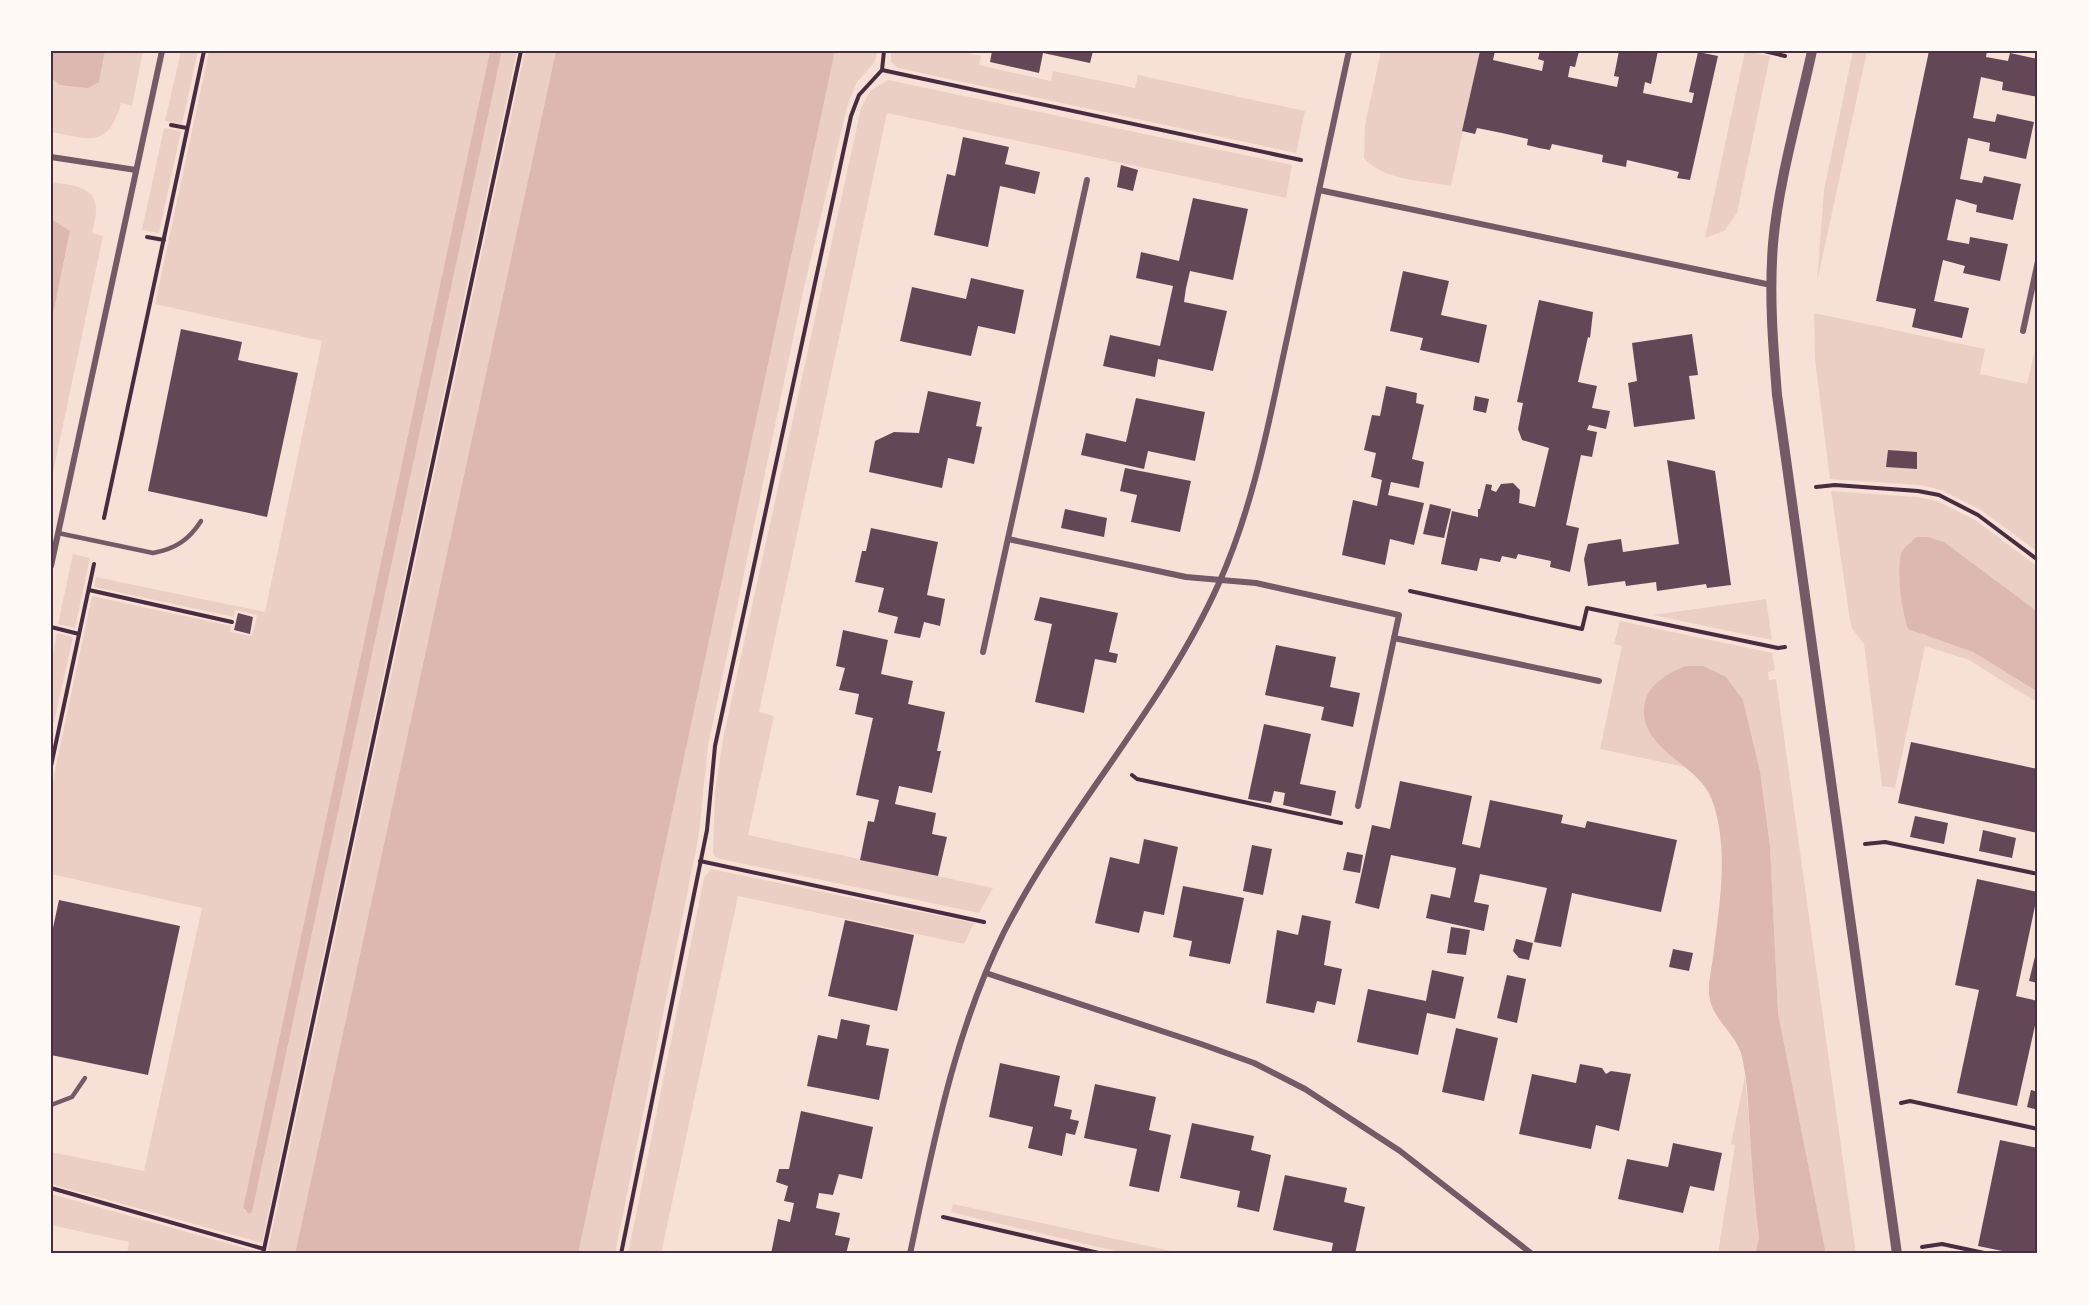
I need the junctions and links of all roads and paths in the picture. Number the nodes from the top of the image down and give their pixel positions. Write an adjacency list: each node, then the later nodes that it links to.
1 (162, 51): 10 (street)
2 (204, 51): 20 (path)
3 (521, 51): 50 (path)
4 (884, 51): 7 (path)
5 (1349, 51): 9 (street)
6 (1812, 51): 14 (street)
7 (882, 70): 9 (path); 39 (path)
8 (51, 157): 10 (street)
9 (1324, 165): 12 (street)
10 (136, 170): 18 (street)
11 (1087, 180): 19 (street)
12 (1319, 190): 14 (street); 23 (street)
13 (2038, 261): 15 (street)
14 (1771, 285): 55 (street)
15 (2023, 331)
16 (1825, 486): 21 (path)
17 (201, 521): 20 (lane)
18 (58, 533): 20 (lane); 22 (street)
19 (1008, 539): 23 (street); 31 (street)
20 (99, 542): 24 (path)
21 (2038, 560)
22 (51, 566)
23 (1220, 580): 25 (street); 35 (street)
24 (89, 590): 26 (path); 28 (path)
25 (1399, 615): 29 (street); 30 (path)
26 (232, 622)
27 (51, 627): 28 (path)
28 (80, 634): 34 (path)
29 (1394, 638): 32 (street); 37 (street)
30 (1778, 648)
31 (983, 652)
32 (1599, 681)
33 (51, 726): 34 (path)
34 (59, 728): 36 (path)
35 (1111, 761): 37 (path); 41 (street)
36 (51, 766)
37 (1358, 806)
38 (1874, 843): 40 (path)
39 (700, 861): 41 (path); 51 (path)
40 (2038, 874)
41 (1004, 932): 42 (street)
42 (986, 973): 48 (street); 54 (street)
43 (85, 1078): 45 (lane)
44 (1910, 1101): 46 (path)
45 (51, 1105)
46 (2038, 1129)
47 (51, 1188): 50 (path)
48 (919, 1212): 52 (street); 53 (path)
49 (1931, 1246): 56 (path)
50 (263, 1251)
51 (621, 1254)
52 (910, 1254)
53 (1103, 1254)
54 (1532, 1254)
55 (1897, 1254)
56 (1989, 1254)

